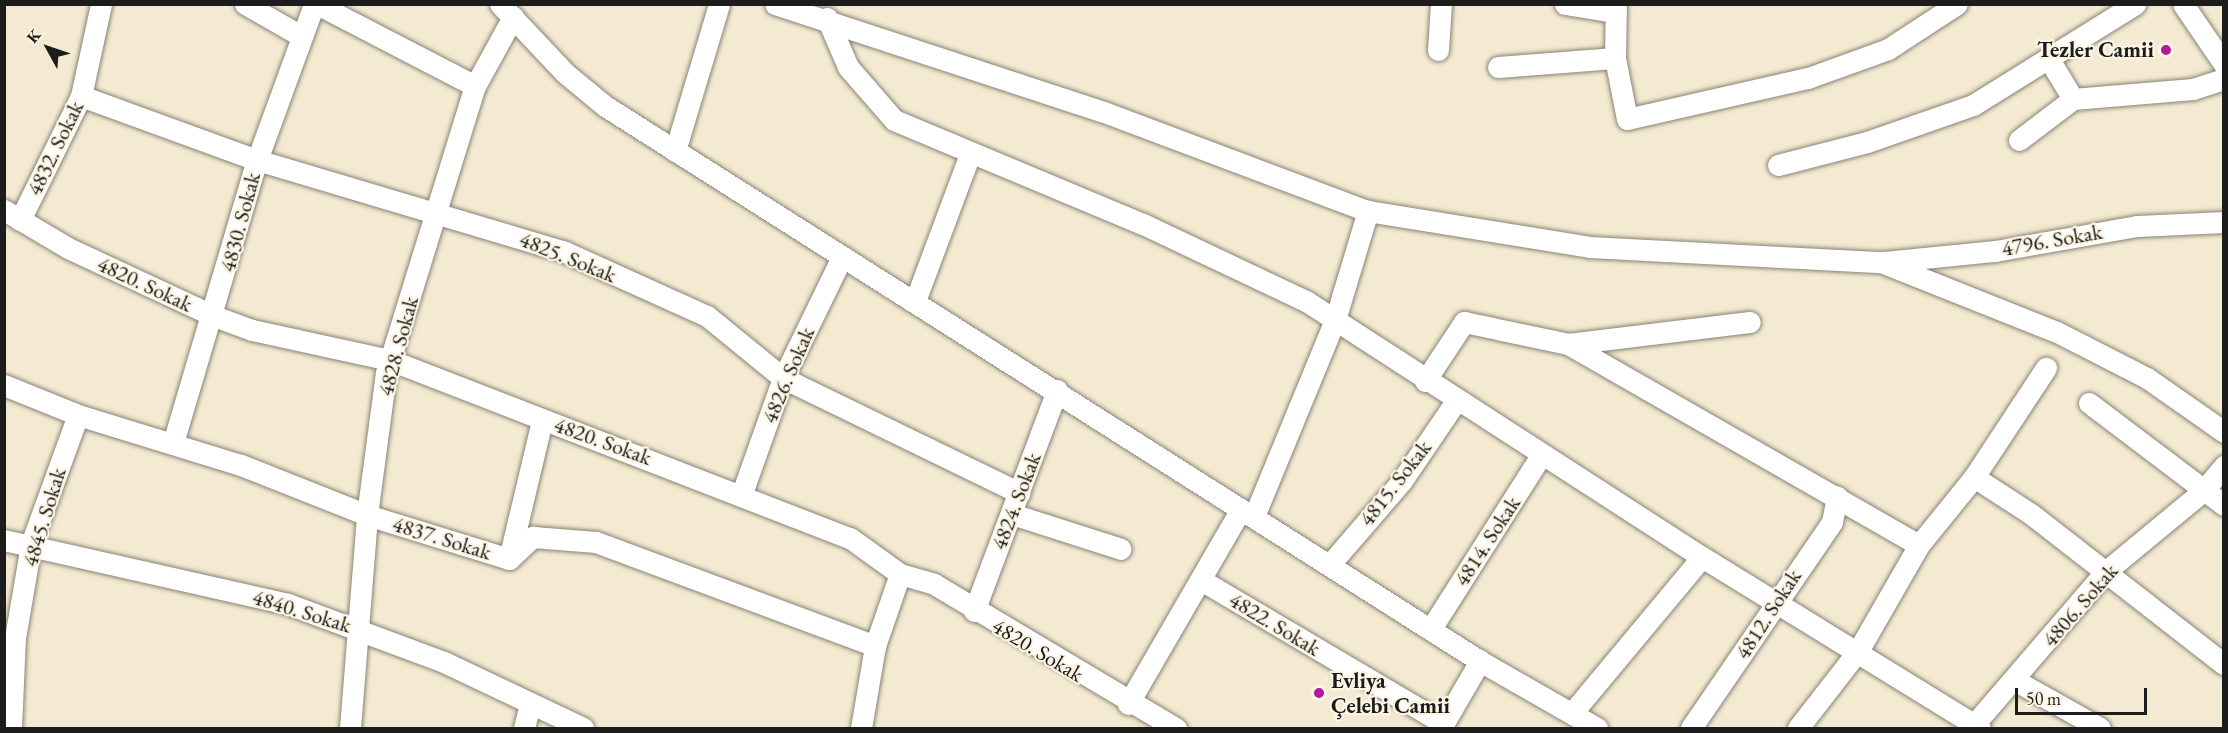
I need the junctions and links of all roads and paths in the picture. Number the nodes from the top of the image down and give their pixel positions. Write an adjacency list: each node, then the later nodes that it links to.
1 (101, 4): 23 (street, 4832. Sokak)
2 (245, 4): 15 (street)
3 (316, 4): 15 (street, 4830. Sokak); 22 (street)
4 (719, 4): 26 (street)
5 (775, 4): 11 (street)
6 (1441, 4): 16 (street)
7 (1565, 4): 12 (street)
8 (1957, 4): 17 (street)
9 (2134, 4): 18 (street)
10 (2183, 4): 19 (street)
11 (797, 7): 14 (street)
12 (1615, 8): 17 (street)
13 (507, 11): 22 (street, 4828. Sokak); 26 (street)
14 (827, 18): 27 (street); 31 (street)
15 (301, 36): 28 (street, 4830. Sokak)
16 (1438, 50)
17 (1615, 58): 20 (street)
18 (2050, 61): 24 (street); 29 (street)
19 (2223, 64)
20 (1498, 67)
21 (2223, 79): 24 (street)
22 (475, 86): 30 (street, 4828. Sokak)
23 (81, 96): 28 (street, 4825. Sokak); 32 (street, 4832. Sokak)
24 (2073, 99): 25 (street)
25 (2019, 140)
26 (675, 151): 34 (street)
27 (970, 154): 36 (street); 38 (street)
28 (257, 160): 30 (street, 4825. Sokak); 37 (street, 4830. Sokak)
29 (1778, 165)
30 (437, 210): 41 (street, 4828. Sokak); 43 (street, 4825. Sokak)
31 (1368, 211): 35 (street); 38 (street)
32 (12, 215): 37 (street, 4820. Sokak)
33 (2223, 222): 35 (street, 4796. Sokak)
34 (842, 257): 36 (street); 43 (street, 4826. Sokak)
35 (1881, 262): 51 (street)
36 (915, 301): 46 (street)
37 (214, 316): 41 (street, 4820. Sokak); 52 (street, 4830. Sokak)
38 (1335, 320): 44 (street); 61 (street)
39 (1750, 322): 40 (street)
40 (1568, 344): 44 (street); 59 (street)
41 (390, 360): 50 (street, 4820. Sokak); 63 (street, 4828. Sokak)
42 (2046, 368): 55 (street)
43 (783, 378): 57 (street, 4825. Sokak); 58 (street, 4826. Sokak)
44 (1425, 381): 47 (street)
45 (4, 384): 49 (street, 4837. Sokak)
46 (1057, 390): 57 (street, 4824. Sokak); 61 (street)
47 (1456, 401): 53 (street); 70 (street, 4815. Sokak)
48 (2089, 403): 56 (street)
49 (78, 415): 52 (street, 4837. Sokak); 65 (street, 4845. Sokak)
50 (542, 420): 58 (street, 4820. Sokak); 69 (street)
51 (2223, 432)
52 (172, 443): 63 (street, 4837. Sokak)
53 (1541, 455): 68 (street); 76 (street, 4814. Sokak)
54 (2223, 466): 56 (street, 4806. Sokak)
55 (1974, 477): 66 (street); 71 (street)
56 (2203, 491): 60 (street); 71 (street, 4806. Sokak)
57 (1020, 493): 62 (street, 4824. Sokak)
58 (741, 496): 72 (street, 4820. Sokak)
59 (1837, 496): 66 (street); 74 (street, 4812. Sokak)
60 (2223, 506)
61 (1248, 512): 70 (street); 73 (street)
62 (1012, 514): 67 (street); 75 (street, 4824. Sokak)
63 (367, 515): 69 (street, 4837. Sokak); 77 (street, 4828. Sokak)
64 (4, 540): 65 (street, 4840. Sokak)
65 (31, 544): 77 (street, 4840. Sokak); 78 (street, 4845. Sokak)
66 (1919, 545): 80 (street)
67 (1121, 549)
68 (1702, 557): 74 (street); 85 (street)
69 (509, 559): 79 (street, 4837. Sokak)
70 (1331, 563): 76 (street)
71 (2104, 572): 82 (street); 83 (street, 4806. Sokak)
72 (900, 574): 75 (street, 4820. Sokak); 79 (street)
73 (1201, 580): 86 (street); 87 (street, 4822. Sokak)
74 (1776, 600): 80 (street); 96 (street, 4812. Sokak)
75 (974, 611): 86 (street, 4820. Sokak)
76 (1432, 627): 81 (street)
77 (361, 630): 84 (street, 4840. Sokak); 90 (street, 4828. Sokak)
78 (10, 637): 89 (street, 4845. Sokak)
79 (875, 646): 93 (street)
80 (1858, 651): 88 (street); 97 (street)
81 (1480, 661): 85 (street); 87 (street)
82 (2223, 664)
83 (2016, 681): 88 (street, 4806. Sokak); 98 (street)
84 (530, 704): 91 (street); 92 (street, 4840. Sokak)
85 (1572, 713): 95 (street)
86 (1132, 714): 94 (street, 4820. Sokak)
87 (1442, 726)
88 (1975, 727)
89 (11, 729)
90 (350, 729)
91 (524, 729)
92 (583, 729)
93 (861, 729)
94 (1176, 729)
95 (1597, 729)
96 (1691, 729)
97 (1798, 729)
98 (2100, 729)

